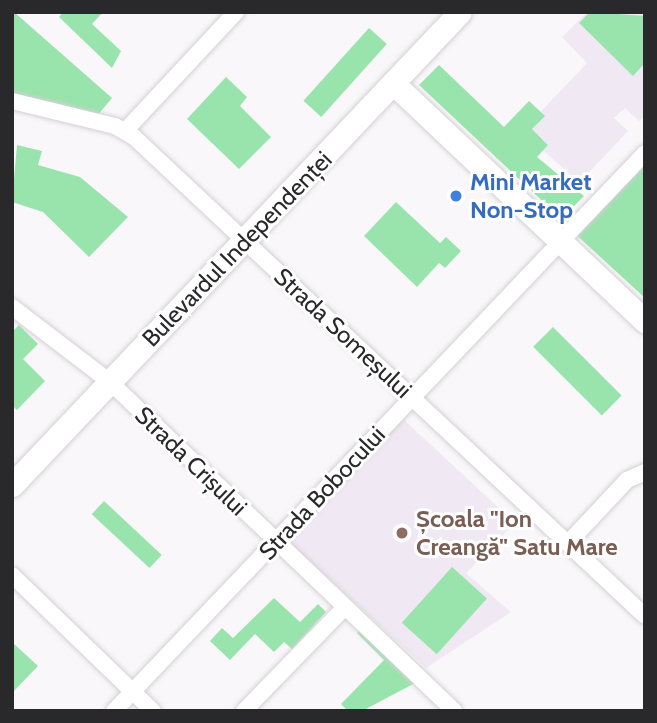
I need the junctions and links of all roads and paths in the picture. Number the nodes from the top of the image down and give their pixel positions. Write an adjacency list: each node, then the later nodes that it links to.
1 (236, 12): 5 (street)
2 (460, 12): 3 (street, Bulevardul Independenței)
3 (393, 83): 7 (street, Bulevardul Independenței); 8 (street)
4 (12, 101): 5 (street, Strada Someșului)
5 (125, 131): 7 (street, Strada Someșului)
6 (645, 153): 8 (street, Strada Bobocului)
7 (244, 241): 11 (street, Bulevardul Independenței); 12 (street, Strada Someșului)
8 (561, 241): 10 (street); 12 (street, Strada Bobocului)
9 (12, 307): 11 (street, Strada Crișului)
10 (645, 321)
11 (110, 382): 14 (street, Bulevardul Independenței); 16 (street, Strada Crișului)
12 (412, 398): 15 (street, Strada Someșului); 16 (street, Strada Bobocului)
13 (645, 472): 15 (street)
14 (12, 485)
15 (569, 542): 19 (street, Strada Someșului)
16 (276, 544): 18 (street, Strada Crișului); 20 (street, Strada Bobocului)
17 (12, 575): 20 (street)
18 (344, 608): 23 (street); 24 (street, Strada Crișului)
19 (645, 616)
20 (133, 691): 21 (street, Strada Bobocului); 22 (street)
21 (114, 711)
22 (153, 711)
23 (244, 711)
24 (454, 711)

